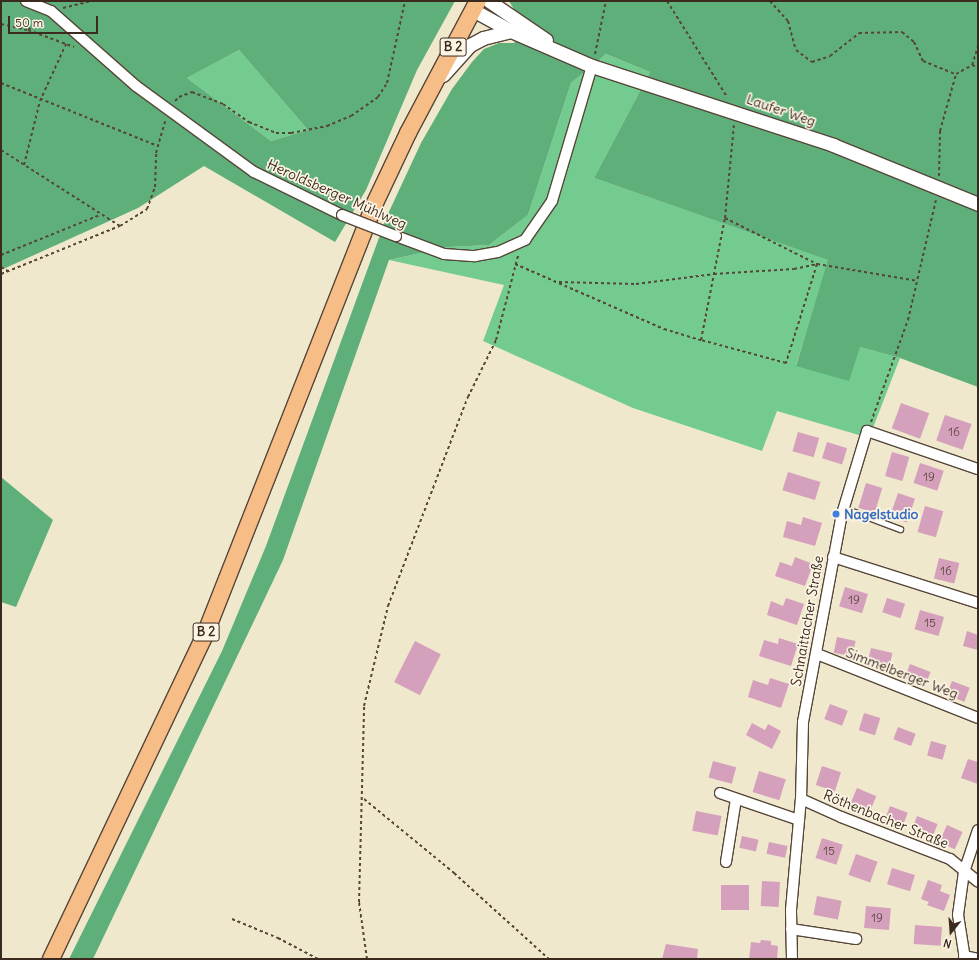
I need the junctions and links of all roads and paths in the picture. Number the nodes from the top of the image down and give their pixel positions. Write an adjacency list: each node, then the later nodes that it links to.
1 (26, 1): 9 (street, Heroldsberger Mühlweg)
2 (91, 1): 9 (path)
3 (405, 1): 24 (path)
4 (489, 1): 16 (street, Laufer Weg)
5 (606, 1): 18 (path)
6 (667, 1): 25 (path)
7 (770, 1): 20 (path)
8 (476, 6): 12 (street, Laufer Weg); 22 (main road, B 2)
9 (51, 11): 11 (path); 24 (street, Heroldsberger Mühlweg)
10 (1, 24): 11 (path)
11 (28, 30): 13 (path)
12 (511, 32): 16 (street, Laufer Weg); 22 (street)
13 (66, 44): 15 (path); 23 (path)
14 (978, 46): 17 (path)
15 (81, 49)
16 (569, 56): 18 (street, Laufer Weg)
17 (972, 65): 19 (path); 20 (path)
18 (592, 66): 25 (street, Laufer Weg); 34 (street)
19 (978, 67)
20 (956, 74): 29 (path)
21 (1, 83): 23 (path)
22 (434, 85): 66 (main road, B 2)
23 (40, 101): 26 (path); 28 (path)
24 (168, 110): 26 (path); 34 (street, Heroldsberger Mühlweg, bridge)
25 (736, 111): 29 (street, Laufer Weg); 32 (path)
26 (158, 146): 33 (path)
27 (1, 150): 28 (path)
28 (24, 165): 31 (path)
29 (938, 190): 30 (street, Laufer Weg); 42 (path)
30 (978, 204)
31 (100, 214): 33 (path); 35 (path)
32 (725, 218): 37 (path); 41 (path)
33 (120, 226): 39 (path)
34 (525, 240): 36 (path)
35 (1, 255)
36 (515, 264): 43 (path); 54 (path)
37 (816, 264): 41 (path); 42 (path); 44 (path)
38 (1, 267): 39 (path)
39 (8, 271): 40 (path)
40 (1, 274)
41 (714, 274): 43 (path); 44 (path)
42 (917, 281): 45 (path)
43 (557, 282): 44 (path)
44 (701, 340)
45 (867, 431): 46 (street); 47 (street, Schnaittacher Straße)
46 (978, 469)
47 (844, 508): 48 (lane); 49 (street, Schnaittacher Straße)
48 (900, 529)
49 (833, 557): 50 (street); 51 (street, Schnaittacher Straße)
50 (978, 603)
51 (817, 654): 52 (street, Simmelberger Weg); 56 (street, Schnaittacher Straße)
52 (978, 718)
53 (720, 793): 55 (street)
54 (363, 799): 68 (path); 69 (path)
55 (736, 799): 57 (street); 59 (street)
56 (801, 799): 57 (street, Schnaittacher Straße); 60 (street, Röthenbacher Straße)
57 (799, 820): 63 (street, Schnaittacher Straße)
58 (978, 830): 60 (street)
59 (726, 862)
60 (964, 872): 61 (street, Röthenbacher Straße); 65 (street)
61 (978, 882)
62 (232, 919): 67 (path)
63 (792, 929): 64 (street); 70 (street, Schnaittacher Straße)
64 (856, 939)
65 (965, 958): 71 (street)
66 (51, 959)
67 (318, 959)
68 (367, 959)
69 (549, 959)
70 (792, 959)
71 (978, 959)

